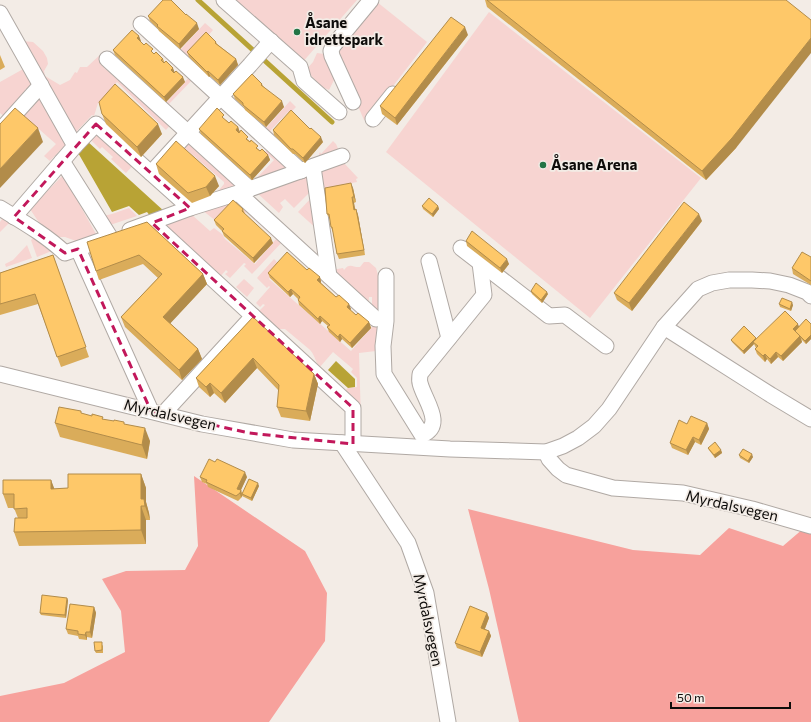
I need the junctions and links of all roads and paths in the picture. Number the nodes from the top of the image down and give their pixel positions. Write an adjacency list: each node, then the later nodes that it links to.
1 (224, 0): 5 (street)
2 (371, 0): 10 (street)
3 (0, 13): 8 (street)
4 (141, 24): 9 (street)
5 (267, 45): 9 (street); 11 (street)
6 (107, 59): 14 (street)
7 (401, 83): 12 (street)
8 (41, 85): 13 (street); 15 (street)
9 (220, 97): 14 (street); 18 (street)
10 (354, 102)
11 (339, 112)
12 (373, 118)
13 (6, 124)
14 (188, 133): 19 (street); 20 (street)
15 (75, 146): 17 (street); 19 (street)
16 (342, 156): 18 (street)
17 (62, 161): 23 (street); 25 (street)
18 (307, 169): 20 (street); 31 (street)
19 (151, 173): 22 (street)
20 (244, 191): 22 (street); 31 (street)
21 (0, 208): 23 (street)
22 (190, 208): 24 (street)
23 (14, 217): 27 (street)
24 (152, 223): 25 (street); 34 (street)
25 (110, 237): 27 (street)
26 (461, 248): 30 (street)
27 (72, 251): 28 (street); 40 (street)
28 (51, 258)
29 (429, 260): 37 (street)
30 (480, 263): 37 (street); 38 (street)
31 (329, 276): 35 (street)
32 (386, 276): 37 (street)
33 (811, 296): 36 (street, Myrdalsvegen)
34 (253, 316): 40 (street); 42 (street)
35 (376, 319)
36 (664, 327): 41 (street); 43 (street, Myrdalsvegen)
37 (449, 338)
38 (606, 346)
39 (0, 374): 40 (street, Myrdalsvegen)
40 (157, 412): 42 (street, Myrdalsvegen)
41 (811, 419)
42 (348, 444): 43 (street, Myrdalsvegen); 45 (street, Myrdalsvegen)
43 (546, 452): 44 (street, Myrdalsvegen)
44 (811, 526)
45 (448, 722)

